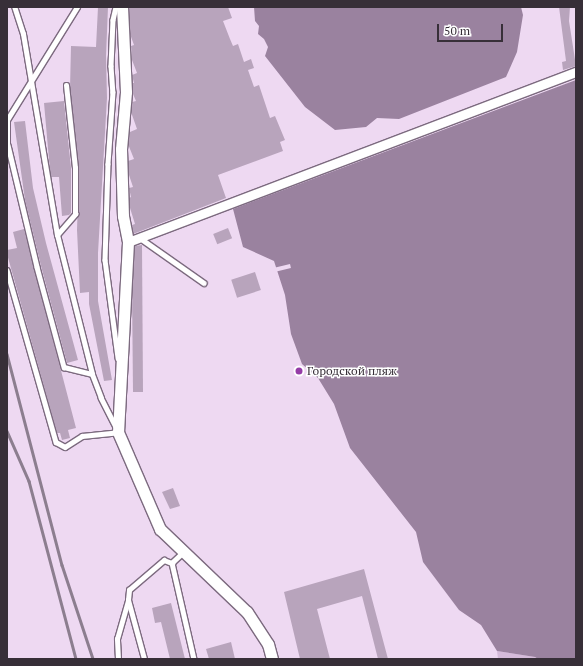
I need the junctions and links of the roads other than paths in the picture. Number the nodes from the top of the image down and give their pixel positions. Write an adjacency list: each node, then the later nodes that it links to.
1 (14, 7): 6 (lane)
2 (77, 7): 6 (lane)
3 (116, 7): 14 (lane)
4 (122, 7): 11 (street)
5 (576, 72): 10 (street)
6 (31, 81): 8 (lane); 9 (lane)
7 (66, 85): 9 (lane)
8 (7, 145): 15 (lane)
9 (57, 235): 15 (lane)
10 (139, 237): 11 (street); 13 (lane)
11 (128, 242): 14 (street)
12 (7, 270): 16 (lane)
13 (204, 283)
14 (121, 369): 16 (street)
15 (92, 374): 16 (lane)
16 (118, 432): 17 (street)
17 (186, 551): 18 (lane); 23 (street)
18 (172, 563): 19 (lane); 22 (lane)
19 (128, 600): 20 (lane); 21 (lane)
20 (118, 659)
21 (144, 659)
22 (194, 659)
23 (272, 659)

